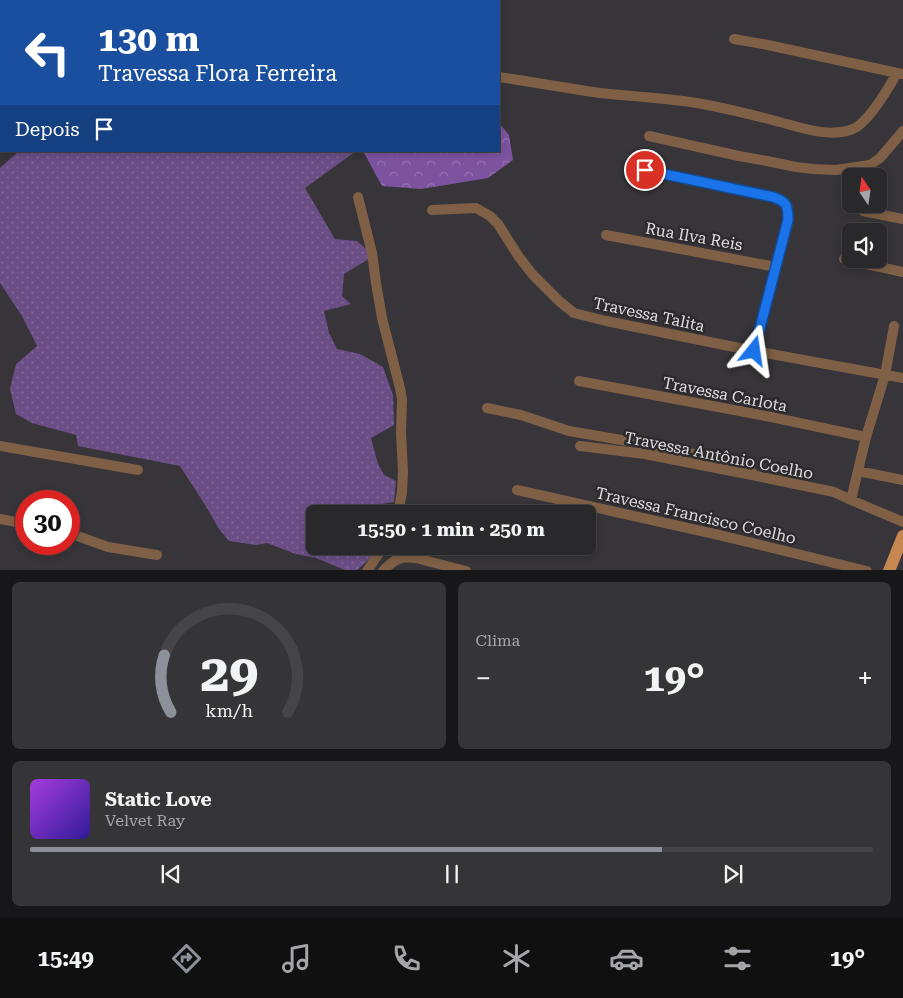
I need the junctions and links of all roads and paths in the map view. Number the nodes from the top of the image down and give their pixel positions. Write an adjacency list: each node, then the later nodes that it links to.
1 (734, 39): 2 (street)
2 (900, 74): 3 (street)
3 (500, 77)
4 (903, 131): 5 (street)
5 (649, 136)
6 (645, 170): 12 (street)
7 (358, 197): 30 (street)
8 (432, 210): 16 (street, Travessa Talita)
9 (873, 213): 10 (street)
10 (903, 219)
11 (606, 235): 12 (street, Rua Ilva Reis)
12 (776, 267): 16 (street)
13 (885, 268): 14 (street)
14 (903, 272)
15 (894, 326): 17 (street)
16 (754, 351): 17 (street, Travessa Talita)
17 (885, 375): 18 (street, Travessa Talita); 21 (street)
18 (903, 378)
19 (578, 382): 21 (street, Travessa Carlota)
20 (487, 408): 24 (street)
21 (866, 437): 26 (street)
22 (0, 446): 25 (street)
23 (580, 446): 24 (street, Travessa Antônio Coelho)
24 (663, 453): 29 (street, Travessa Antônio Coelho)
25 (138, 470)
26 (858, 471): 27 (street); 29 (street)
27 (903, 480)
28 (518, 490): 41 (street, Travessa Francisco Coelho)
29 (850, 500): 33 (street, Travessa Antônio Coelho)
30 (400, 505)
31 (0, 519): 32 (street)
32 (15, 522)
33 (903, 522)
34 (80, 536): 36 (street)
35 (903, 536): 42 (main road)
36 (157, 555)
37 (378, 555): 38 (street)
38 (367, 570)
39 (384, 570): 40 (street)
40 (466, 570)
41 (867, 570)
42 (889, 570)

